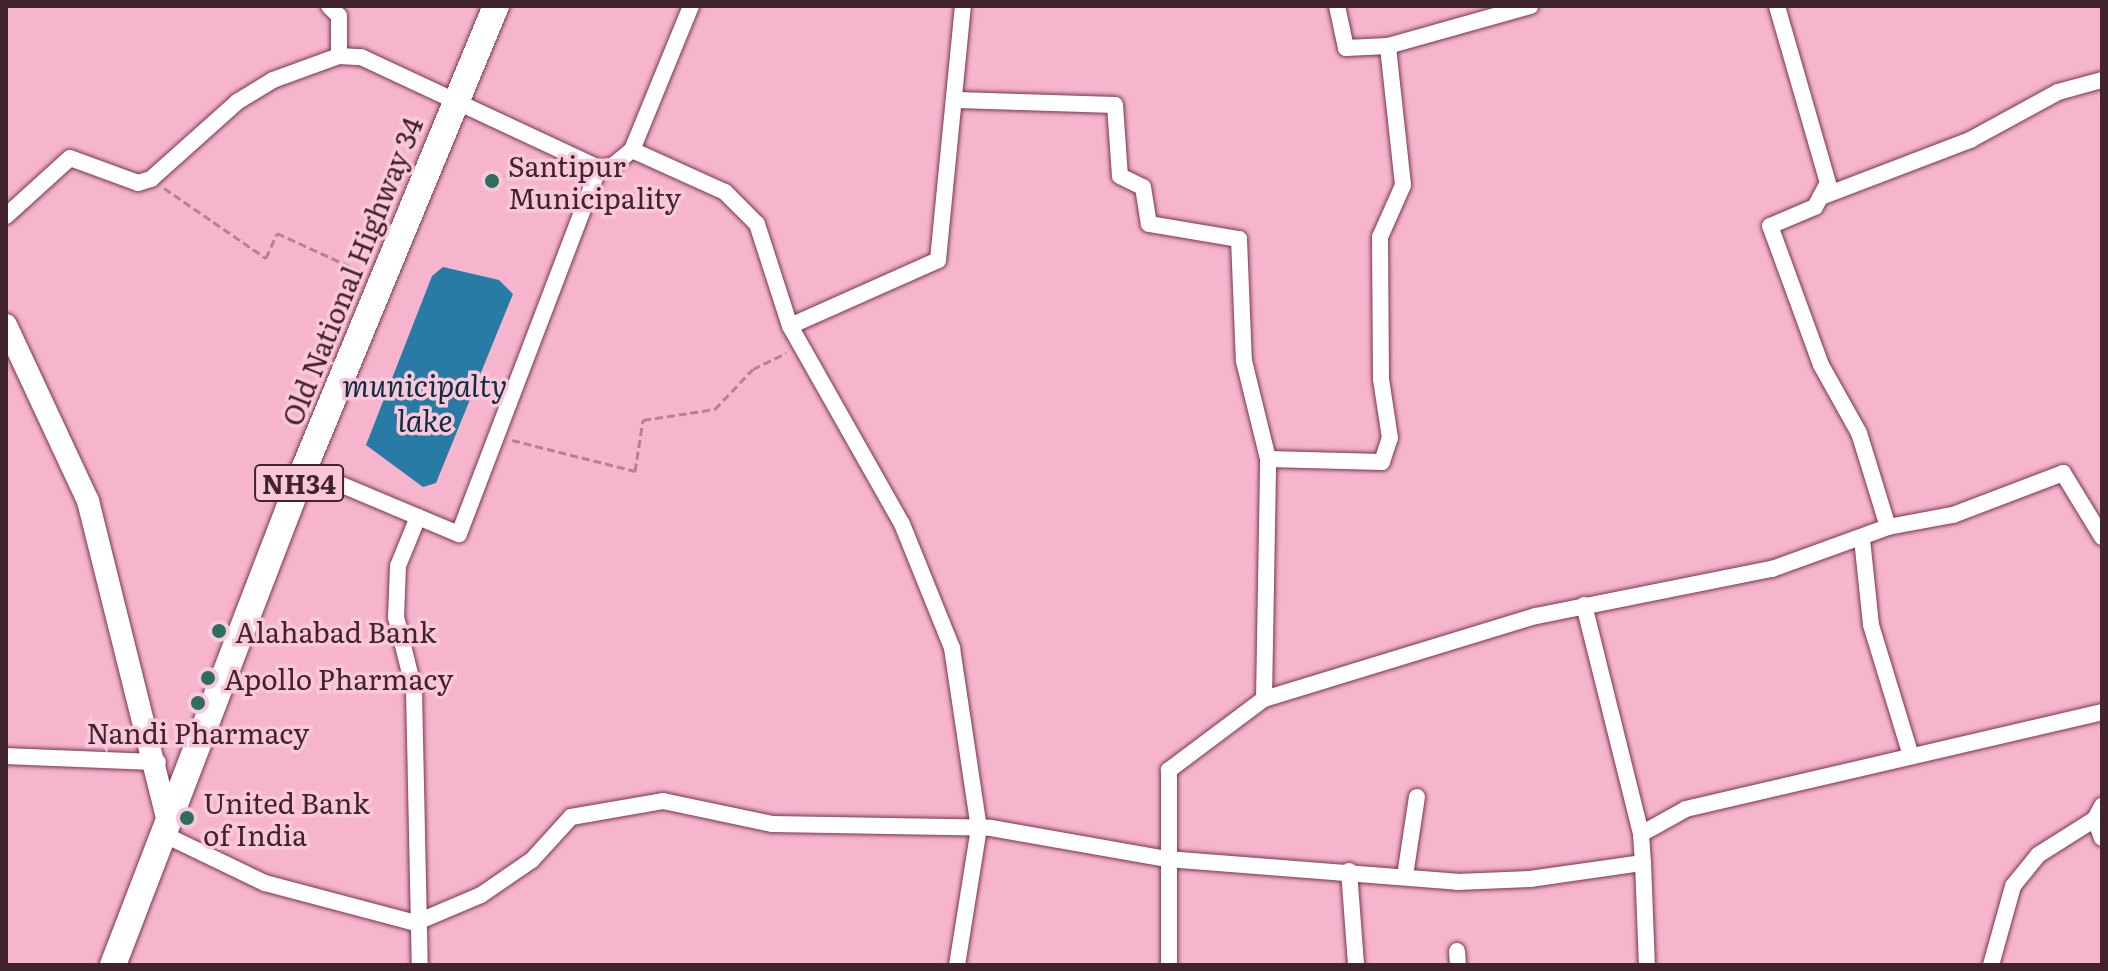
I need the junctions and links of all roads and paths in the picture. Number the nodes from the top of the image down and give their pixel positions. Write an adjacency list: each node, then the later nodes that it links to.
1 (329, 6): 9 (street)
2 (496, 6): 12 (main road, Old National Highway 34 / NH34)
3 (691, 6): 13 (street)
4 (963, 6): 11 (street)
5 (1337, 6): 8 (street)
6 (1530, 6): 8 (street)
7 (1777, 6): 16 (street)
8 (1388, 46): 23 (street)
9 (339, 56): 12 (street); 15 (street)
10 (2102, 80): 16 (street)
11 (957, 100): 20 (street); 23 (street)
12 (456, 101): 14 (street); 18 (main road, Old National Highway 34 / NH34)
13 (632, 150): 14 (street); 20 (street)
14 (599, 168): 22 (street)
15 (151, 179): 17 (street); 18 (path)
16 (1821, 197): 26 (street)
17 (6, 216)
18 (380, 281): 24 (main road, Old National Highway 34 / NH34)
19 (6, 325): 34 (main road)
20 (790, 326): 21 (street)
21 (800, 346): 22 (path); 38 (street)
22 (496, 436): 25 (street)
23 (1268, 459): 30 (street)
24 (304, 469): 25 (street); 37 (main road, Old National Highway 34 / NH34)
25 (418, 517): 45 (street)
26 (1888, 527): 27 (street); 28 (street)
27 (2102, 537)
28 (1862, 539): 29 (street); 33 (street)
29 (1584, 605): 30 (street); 39 (street)
30 (1264, 699): 41 (street)
31 (2101, 716): 33 (street)
32 (6, 756): 34 (street)
33 (1911, 756): 39 (street)
34 (158, 762): 37 (main road)
35 (1417, 797): 44 (street)
36 (2098, 813): 40 (street); 52 (street)
37 (166, 828): 45 (street); 46 (main road, Old National Highway 34 / NH34)
38 (979, 828): 41 (street); 45 (street); 48 (street)
39 (1641, 834): 42 (street)
40 (2102, 838)
41 (1167, 859): 43 (street); 49 (street)
42 (1643, 863): 44 (street); 51 (street)
43 (1349, 871): 44 (street); 50 (street)
44 (1405, 876)
45 (415, 923): 47 (street)
46 (113, 965)
47 (420, 965)
48 (957, 965)
49 (1169, 965)
50 (1356, 965)
51 (1647, 965)
52 (1991, 965)

